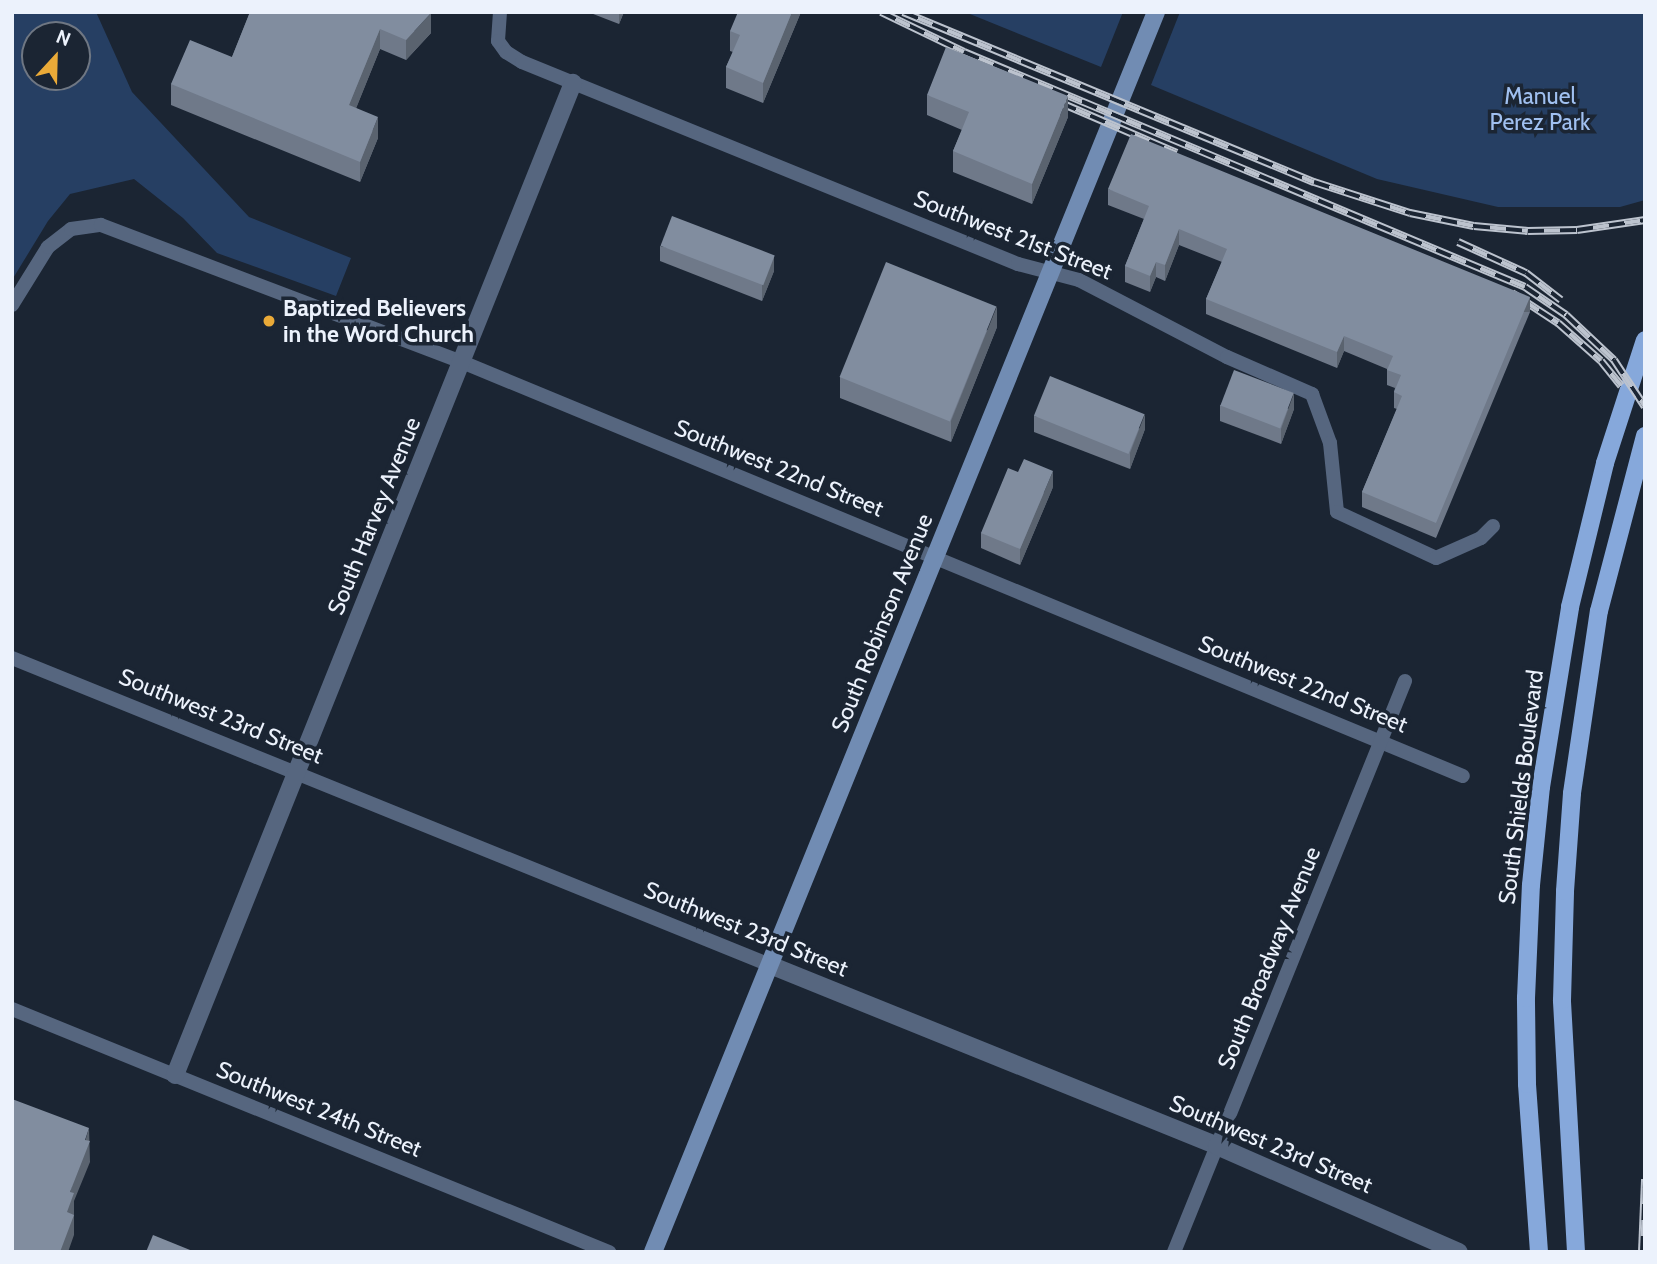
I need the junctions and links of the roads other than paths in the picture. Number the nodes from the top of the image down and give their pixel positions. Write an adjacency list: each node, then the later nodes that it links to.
1 (500, 12): 3 (street)
2 (1156, 12): 4 (main road, South Robinson Avenue)
3 (573, 83): 4 (street, Southwest 21st Street); 7 (street, South Harvey Avenue)
4 (1051, 273): 9 (street, Southwest 21st Street); 10 (main road, South Robinson Avenue)
5 (12, 305): 7 (street, Southwest 22nd Street)
6 (1645, 340): 24 (main road, South Shields Boulevard)
7 (462, 362): 10 (street, Southwest 22nd Street); 14 (street, South Harvey Avenue)
8 (1645, 436): 25 (main road)
9 (1493, 526)
10 (935, 558): 13 (street, Southwest 22nd Street); 16 (main road, South Robinson Avenue)
11 (12, 658): 14 (street, Southwest 23rd Street)
12 (1405, 681): 13 (street, South Broadway Avenue)
13 (1382, 741): 15 (street, Southwest 22nd Street); 19 (street, South Broadway Avenue)
14 (296, 773): 16 (street, Southwest 23rd Street); 18 (street, South Harvey Avenue)
15 (1463, 776)
16 (770, 965): 19 (street, Southwest 23rd Street); 21 (main road, South Robinson Avenue)
17 (12, 1009): 18 (street, Southwest 24th Street)
18 (175, 1075): 20 (street, Southwest 24th Street)
19 (1217, 1146): 22 (street, South Broadway Avenue); 23 (street, Southwest 23rd Street)
20 (609, 1252)
21 (653, 1252)
22 (1174, 1252)
23 (1459, 1252)
24 (1539, 1252)
25 (1576, 1252)

